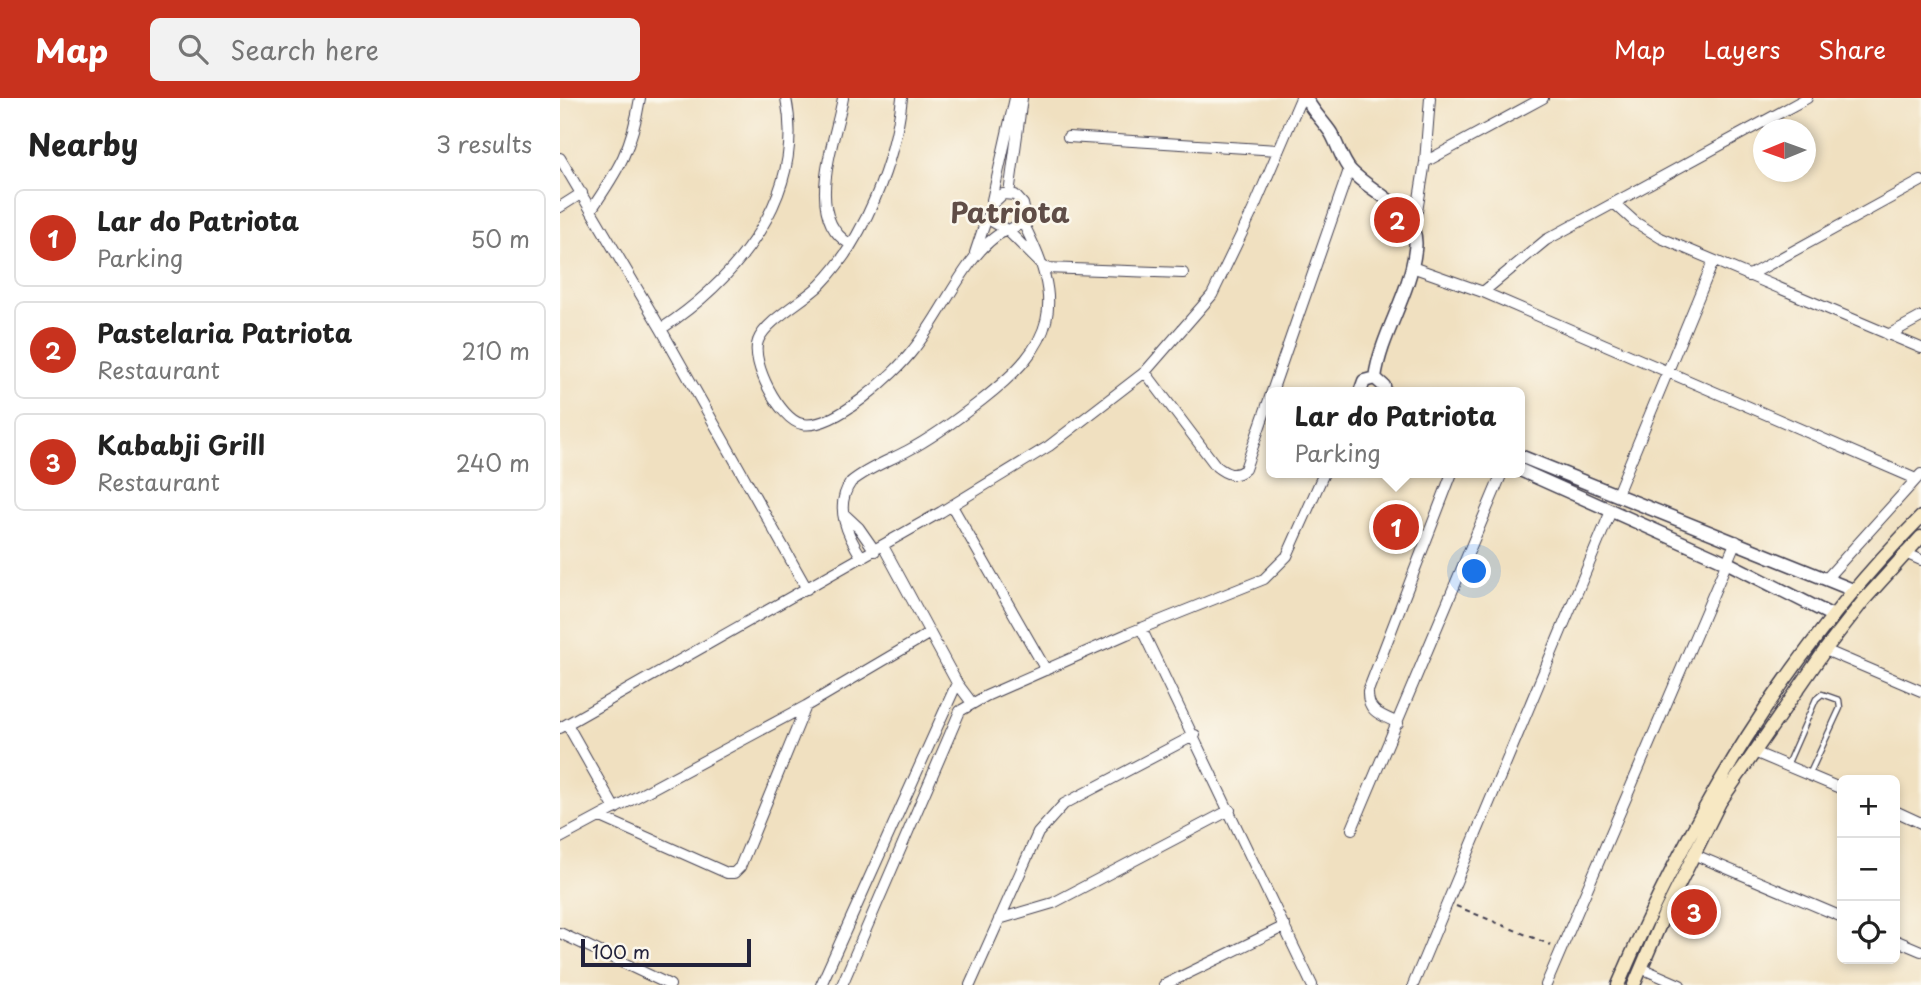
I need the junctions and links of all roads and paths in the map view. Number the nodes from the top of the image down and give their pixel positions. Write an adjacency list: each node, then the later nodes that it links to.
1 (640, 98): 22 (street)
2 (786, 98): 35 (street)
3 (843, 98): 26 (street)
4 (902, 98): 26 (street)
5 (1014, 98): 21 (street)
6 (1022, 98): 18 (street)
7 (1303, 98): 12 (street); 15 (street)
8 (1430, 98): 14 (street)
9 (1543, 98): 14 (street)
10 (1807, 98): 19 (street)
11 (1068, 137): 12 (street)
12 (1278, 150): 38 (street)
13 (560, 158): 17 (street)
14 (1425, 162): 25 (street)
15 (1349, 170): 25 (street); 41 (street)
16 (1921, 181): 32 (street)
17 (582, 193): 20 (street); 22 (street)
18 (1009, 194): 21 (street); 23 (street)
19 (1615, 204): 28 (street); 33 (street)
20 (560, 207)
21 (990, 208): 24 (street); 27 (street)
22 (591, 210): 35 (street)
23 (1023, 221): 24 (street); 30 (street)
24 (1007, 230): 27 (street); 30 (street)
25 (1414, 231): 29 (street)
26 (850, 244): 27 (street)
27 (972, 260)
28 (1713, 262): 32 (street); 39 (street)
29 (1412, 267): 33 (street); 40 (street)
30 (1045, 268): 31 (street); 54 (street)
31 (1183, 273)
32 (1748, 276): 36 (street)
33 (1483, 292): 39 (street)
34 (1921, 317): 36 (street)
35 (661, 329): 64 (street)
36 (1888, 335): 37 (street)
37 (1921, 348)
38 (1145, 372): 44 (street); 52 (street)
39 (1666, 372): 47 (street); 51 (street)
40 (1375, 378): 42 (street); 43 (street)
41 (1274, 387)
42 (1362, 387)
43 (1383, 387)
44 (1266, 409)
45 (1525, 458): 51 (street)
46 (1525, 472): 53 (street)
47 (1918, 477): 63 (street)
48 (1322, 478): 67 (street)
49 (1450, 478): 75 (street)
50 (1500, 478): 75 (street)
51 (1617, 494): 57 (street)
52 (952, 506): 58 (street); 70 (street)
53 (1611, 511): 62 (street); 90 (street)
54 (844, 514): 58 (street); 60 (street)
55 (1921, 517): 65 (main road)
56 (1921, 537): 59 (main road)
57 (1736, 541): 62 (street); 63 (street)
58 (879, 548): 60 (street); 68 (street)
59 (1905, 554): 61 (street); 69 (main road)
60 (862, 558): 64 (street)
61 (1921, 560)
62 (1726, 562): 66 (street); 96 (street)
63 (1826, 579): 65 (street)
64 (807, 589): 76 (street)
65 (1853, 590): 66 (main road)
66 (1831, 615): 107 (main road)
67 (1141, 628): 70 (street); 77 (street)
68 (930, 633): 71 (street); 74 (street)
69 (1825, 650): 72 (street); 78 (main road)
70 (1046, 670): 73 (street)
71 (957, 683): 73 (street); 100 (street)
72 (1921, 691)
73 (972, 703): 101 (street)
74 (806, 706): 82 (street); 85 (street)
75 (1398, 723): 87 (street)
76 (564, 726): 82 (street)
77 (1195, 735): 83 (street); 92 (street)
78 (1754, 752): 79 (street); 89 (main road)
79 (1787, 765): 80 (street); 80 (lane)
80 (1810, 774): 81 (street)
81 (1837, 787)
82 (615, 810): 85 (street)
83 (1230, 810): 92 (street); 93 (street)
84 (1900, 813): 86 (street)
85 (601, 817): 88 (street)
86 (1921, 823)
87 (1352, 829)
88 (560, 838)
89 (1693, 854): 91 (street); 98 (main road)
90 (1449, 903): 96 (path); 105 (street)
91 (1837, 915)
92 (999, 919): 102 (street)
93 (1285, 926): 103 (street); 104 (street)
94 (560, 933): 99 (street)
95 (1900, 942): 97 (street)
96 (1561, 949): 106 (street)
97 (1921, 951)
98 (1641, 968): 108 (main road); 109 (street)
99 (670, 985)
100 (821, 985)
101 (842, 985)
102 (970, 985)
103 (1164, 985)
104 (1312, 985)
105 (1413, 985)
106 (1546, 985)
107 (1618, 985)
108 (1633, 985)
109 (1680, 985)

